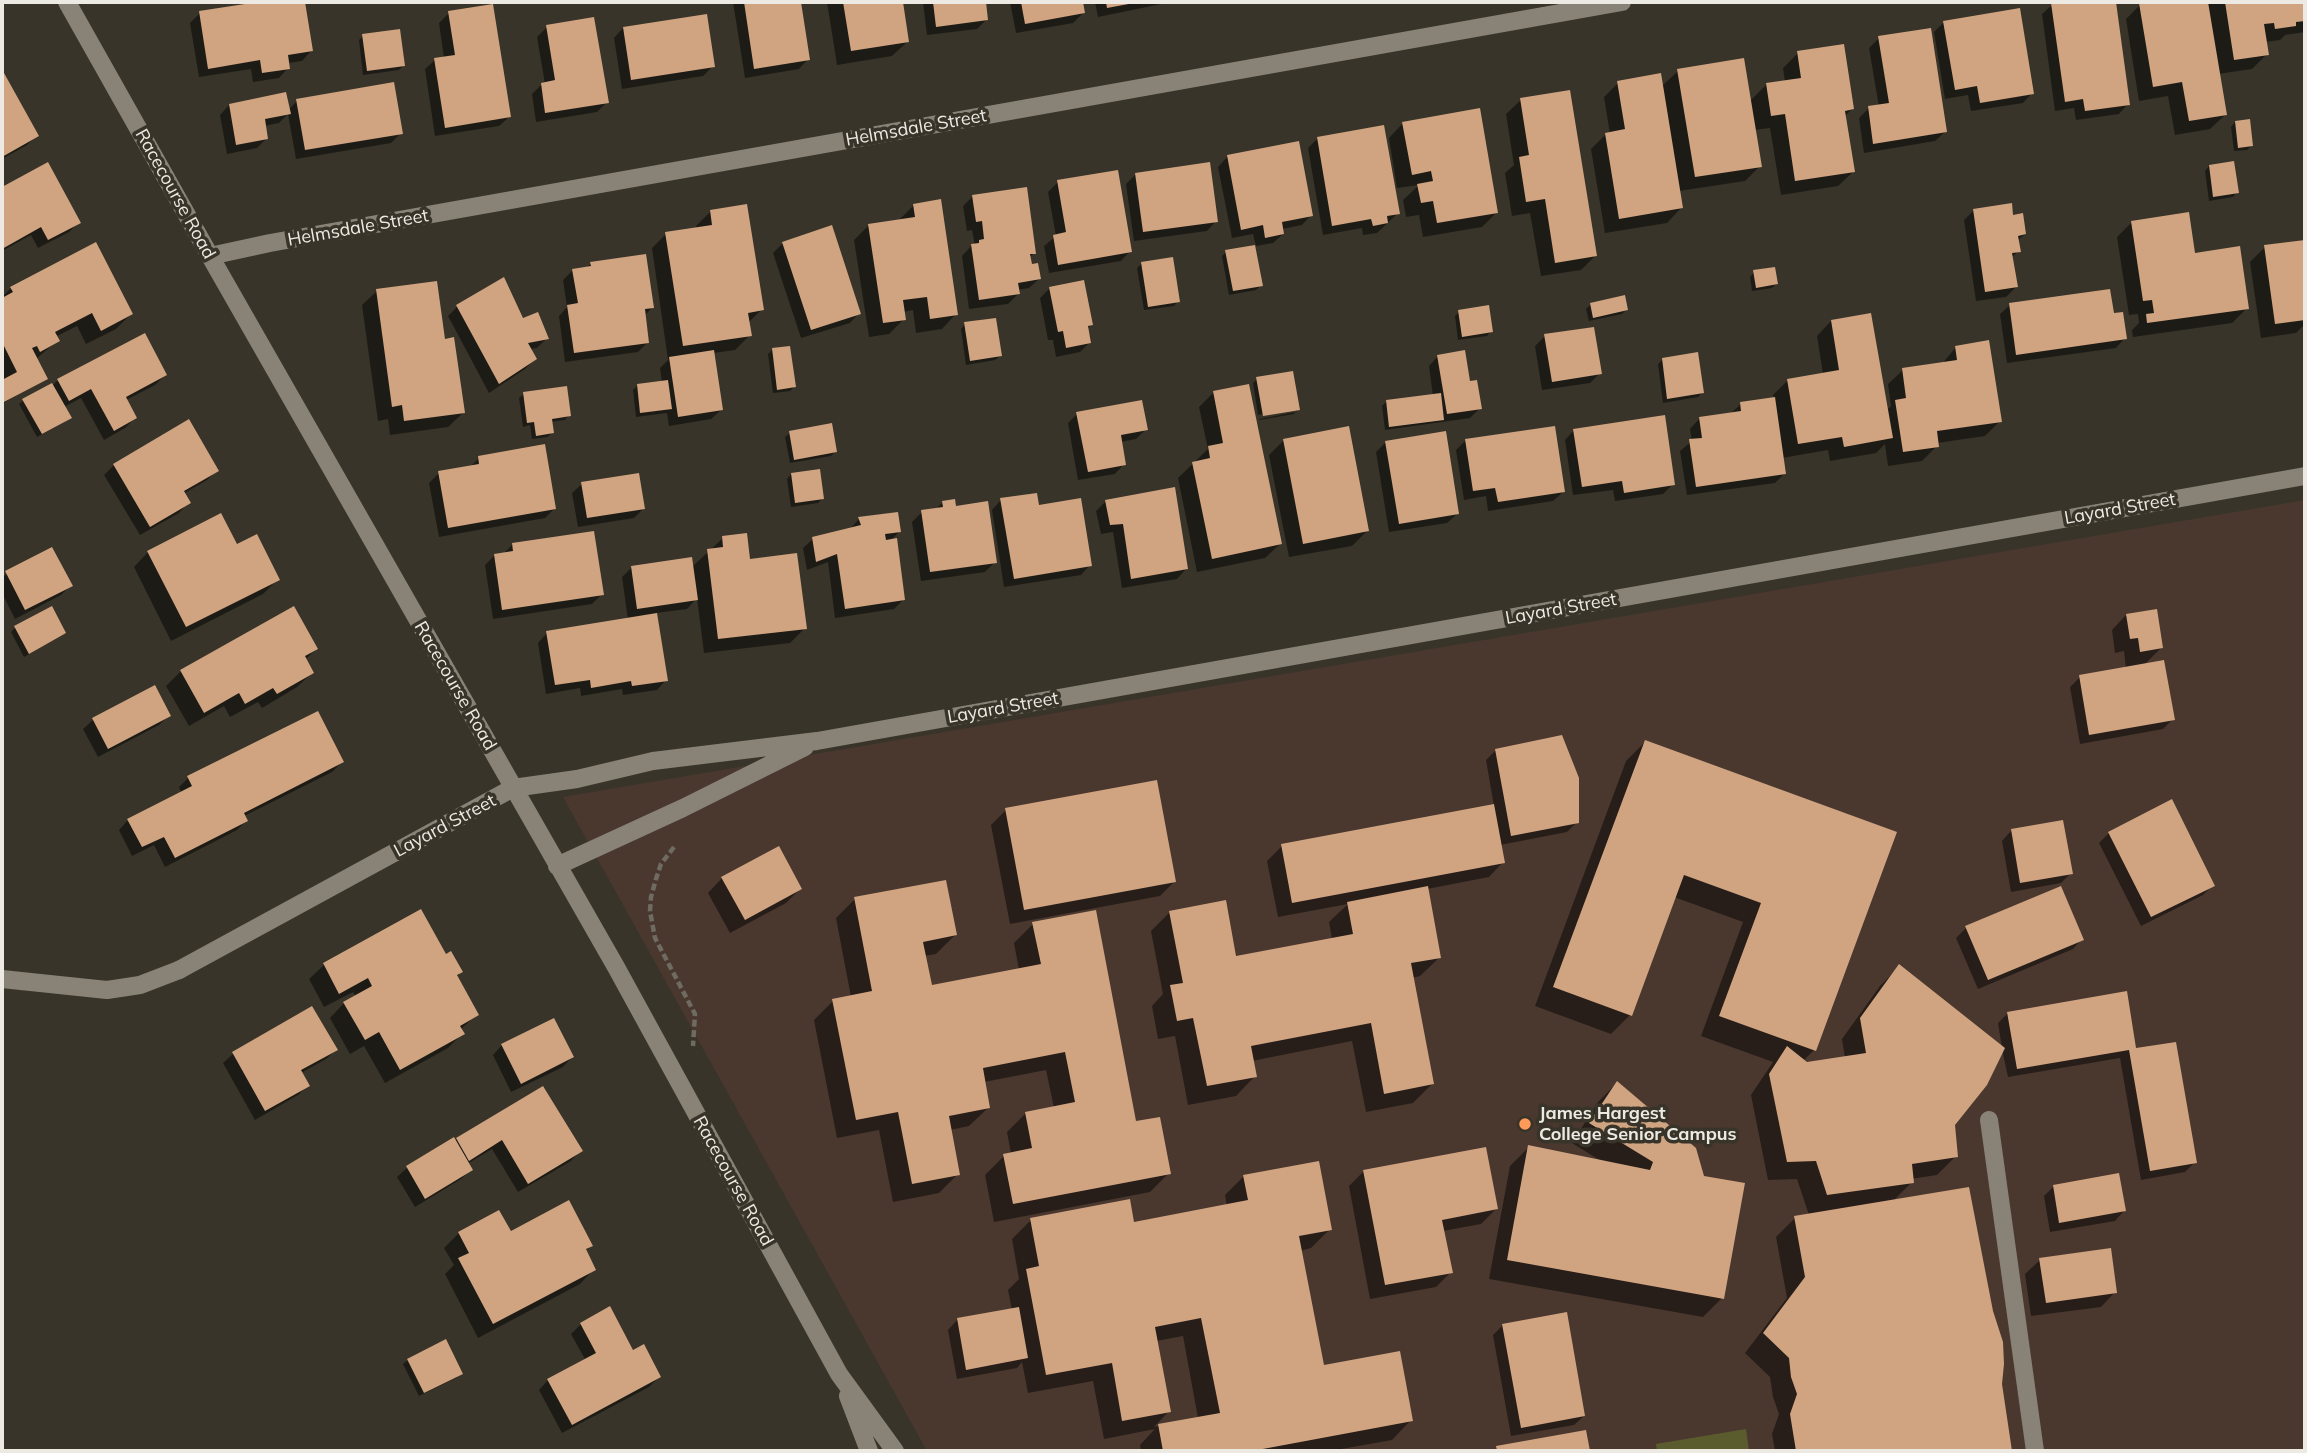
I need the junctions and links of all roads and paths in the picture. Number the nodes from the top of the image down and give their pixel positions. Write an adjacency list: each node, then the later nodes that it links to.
1 (67, 2): 3 (street, Racecourse Road)
2 (1622, 2): 3 (street, Helmsdale Street)
3 (210, 256): 6 (street, Racecourse Road)
4 (2305, 476): 5 (street, Layard Street)
5 (817, 741): 6 (street, Layard Street); 8 (street, Layard Street)
6 (513, 788): 8 (street, Racecourse Road); 9 (street, Layard Street)
7 (676, 845): 10 (path)
8 (557, 866): 12 (street, Racecourse Road)
9 (2, 979)
10 (693, 1049)
11 (1989, 1120): 15 (street)
12 (839, 1374): 13 (street, Racecourse Road); 14 (street, Racecourse Road)
13 (869, 1451)
14 (895, 1451)
15 (2035, 1451)

